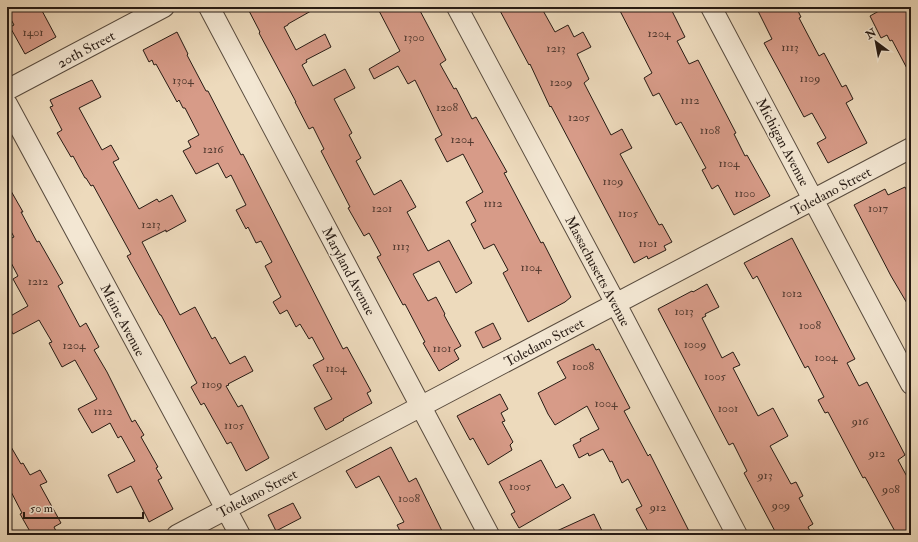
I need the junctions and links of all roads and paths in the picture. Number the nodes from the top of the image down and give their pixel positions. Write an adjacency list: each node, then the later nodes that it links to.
1 (164, 7): 5 (street, 20th Street)
2 (209, 7): 11 (street, Maryland Avenue)
3 (457, 7): 9 (street, Massachusetts Avenue)
4 (711, 7): 8 (street, Michigan Avenue)
5 (7, 90)
6 (7, 104): 12 (street, Maine Avenue)
7 (911, 148): 8 (street, Toledano Street)
8 (814, 200): 9 (street, Toledano Street); 10 (street, Michigan Avenue)
9 (616, 304): 11 (street, Toledano Street); 16 (street, Massachusetts Avenue)
10 (911, 384)
11 (421, 407): 12 (street, Toledano Street); 15 (street, Maryland Avenue)
12 (226, 509): 13 (street, Toledano Street); 14 (street, Maine Avenue)
13 (177, 535)
14 (240, 535)
15 (489, 535)
16 (737, 535)

